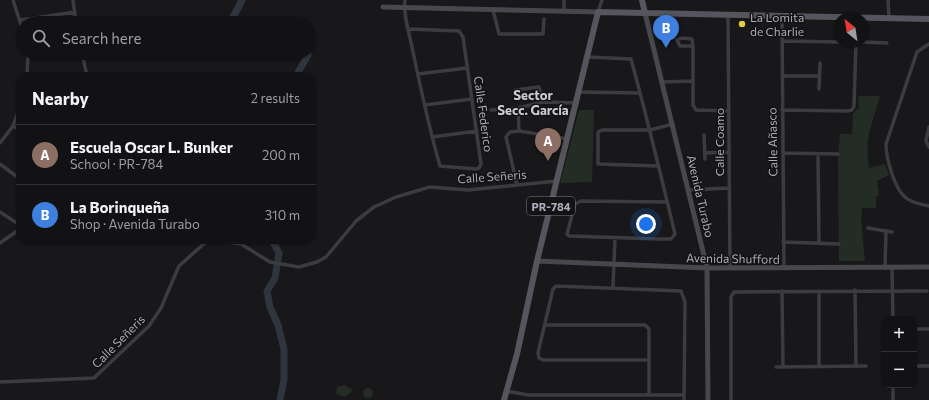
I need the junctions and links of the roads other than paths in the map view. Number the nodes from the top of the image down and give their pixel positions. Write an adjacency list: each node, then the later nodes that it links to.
1 (14, 0): 16 (street)
2 (73, 0): 12 (street)
3 (405, 0): 9 (street)
4 (564, 0): 11 (street)
5 (602, 0): 13 (street)
6 (642, 0): 14 (main road, Avenida Turabo)
7 (888, 0): 20 (street)
8 (383, 7): 9 (street)
9 (404, 7): 10 (street); 23 (street, Calle Federico)
10 (493, 10): 11 (street); 21 (street)
11 (564, 11): 13 (street)
12 (75, 12): 17 (street); 18 (street)
13 (598, 12): 14 (main road); 31 (main road, PR-784 / PR-784)
14 (645, 13): 15 (main road); 42 (street, Avenida Turabo)
15 (728, 15): 19 (main road); 54 (street, Calle Coamo)
16 (20, 16)
17 (48, 16)
18 (75, 16)
19 (782, 16): 20 (main road); 24 (street, Calle Añasco)
20 (889, 18): 22 (main road)
21 (544, 19)
22 (929, 19)
23 (409, 29): 35 (street, Calle Federico); 38 (street, Calle Federico)
24 (782, 40): 25 (street); 39 (street, Calle Añasco)
25 (833, 42)
26 (869, 42): 27 (street)
27 (887, 43)
28 (929, 44): 82 (street)
29 (693, 46): 41 (street)
30 (856, 48): 53 (street)
31 (588, 57): 45 (main road, PR-784 / PR-784); 46 (street)
32 (28, 60): 36 (street)
33 (84, 60): 37 (street)
34 (820, 63): 40 (street)
35 (467, 68): 38 (street); 47 (street, Calle Federico)
36 (27, 72)
37 (86, 72)
38 (418, 74): 50 (street, Calle Federico)
39 (782, 76): 40 (street); 53 (street, Calle Añasco)
40 (819, 76): 43 (street)
41 (693, 81): 42 (street); 54 (street)
42 (662, 82): 56 (street, Avenida Turabo)
43 (819, 89)
44 (515, 90): 48 (street)
45 (579, 92): 46 (street); 49 (main road, PR-784 / PR-784)
46 (640, 93): 61 (street)
47 (472, 99): 50 (street); 62 (street, Calle Federico)
48 (543, 102): 49 (street); 51 (street)
49 (577, 103): 65 (main road, PR-784 / PR-784)
50 (425, 105): 64 (street, Calle Federico)
51 (518, 108): 52 (street); 60 (street)
52 (491, 110)
53 (782, 110): 70 (street, Calle Añasco)
54 (729, 111): 68 (street, Calle Coamo)
55 (16, 117): 57 (street)
56 (673, 124): 61 (street); 80 (street, Avenida Turabo)
57 (13, 126): 59 (street); 66 (street)
58 (929, 127): 67 (street)
59 (16, 128)
60 (520, 130): 65 (street); 78 (street)
61 (650, 130): 75 (street); 75 (street)
62 (477, 131): 64 (street); 64 (street, Calle Federico)
63 (704, 135): 69 (street)
64 (432, 137)
65 (568, 139): 77 (main road, PR-784 / PR-784)
66 (0, 143)
67 (929, 147)
68 (729, 152): 69 (street); 79 (street, Calle Coamo)
69 (705, 153): 73 (street)
70 (783, 153): 71 (street); 90 (street, Calle Añasco)
71 (818, 154): 72 (street); 91 (street)
72 (838, 154)
73 (705, 159)
74 (0, 164): 76 (street)
75 (658, 166): 81 (street)
76 (16, 176)
77 (557, 181): 78 (street, Calle Señeris); 96 (main road, PR-784 / PR-784)
78 (517, 185): 94 (street, Calle Señeris)
79 (729, 188): 80 (street); 100 (street, Calle Coamo)
80 (689, 190): 99 (street, Avenida Turabo)
81 (667, 202): 89 (street); 89 (street)
82 (929, 206)
83 (0, 212): 84 (street)
84 (16, 223)
85 (868, 228): 86 (street)
86 (886, 231): 88 (street); 102 (street)
87 (16, 232): 92 (street)
88 (892, 232)
89 (615, 238): 97 (street)
90 (783, 242): 91 (street); 101 (street, Calle Añasco)
91 (819, 242): 95 (street)
92 (0, 243)
93 (204, 244): 122 (street, Calle Señeris)
94 (241, 244)
95 (838, 244)
96 (537, 261): 97 (street, Avenida Shufford); 124 (main road, PR-784 / PR-784)
97 (614, 264): 99 (street, Avenida Shufford); 104 (street)
98 (929, 267): 103 (street, Avenida Shufford)
99 (707, 268): 100 (street, Avenida Shufford); 131 (street, Avenida Turabo)
100 (730, 268): 101 (street, Avenida Shufford)
101 (784, 268): 102 (street, Avenida Shufford)
102 (886, 268): 103 (street, Avenida Shufford)
103 (892, 268): 106 (street)
104 (613, 287): 111 (street); 127 (street)
105 (855, 290): 106 (street); 108 (street); 117 (street)
106 (892, 290): 109 (street); 110 (street)
107 (782, 291): 108 (street); 115 (street); 132 (street)
108 (819, 291): 116 (street)
109 (927, 291)
110 (893, 316)
111 (545, 325): 114 (street); 114 (street)
112 (917, 329): 113 (street)
113 (929, 329)
114 (649, 360): 125 (street)
115 (783, 366): 116 (street); 121 (street)
116 (820, 366): 117 (street)
117 (856, 366): 118 (street)
118 (866, 366)
119 (917, 366): 120 (street)
120 (929, 366)
121 (776, 367)
122 (0, 382)
123 (893, 388): 133 (street)
124 (506, 391): 126 (street); 128 (main road, PR-784 / PR-784)
125 (649, 394): 126 (street); 127 (street)
126 (548, 395): 129 (street)
127 (684, 395): 130 (street)
128 (504, 400)
129 (548, 400)
130 (684, 400)
131 (708, 400)
132 (731, 400)
133 (893, 400)

